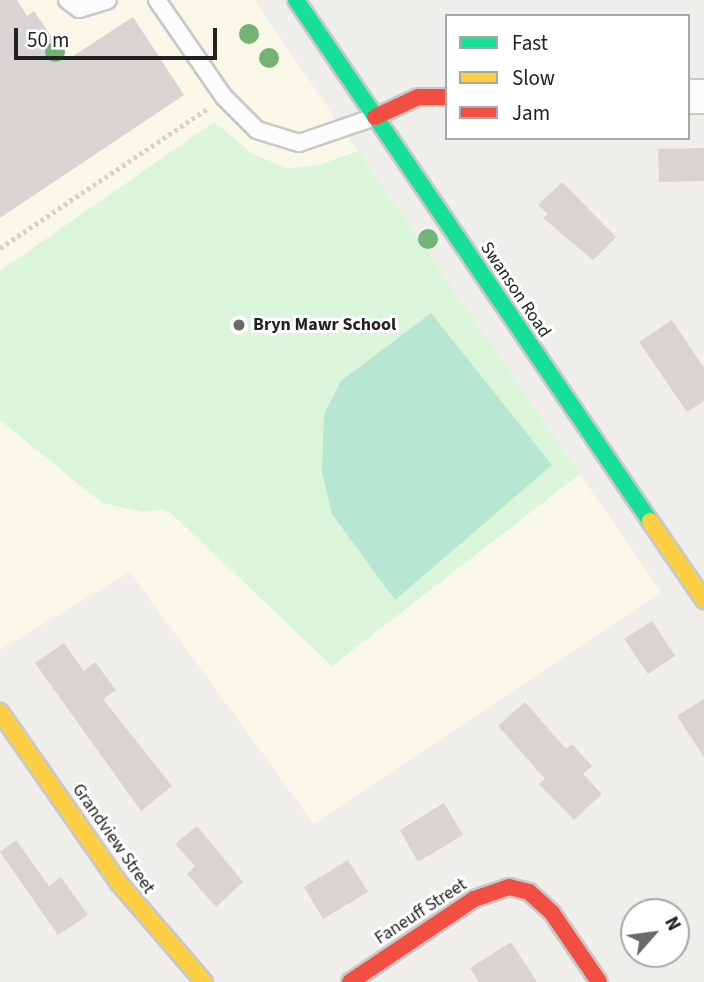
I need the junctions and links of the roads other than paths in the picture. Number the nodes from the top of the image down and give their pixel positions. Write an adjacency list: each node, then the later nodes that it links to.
1 (67, 0): 2 (lane)
2 (108, 0)
3 (157, 0): 6 (lane)
4 (296, 0): 6 (street, Swanson Road)
5 (445, 97): 6 (street)
6 (375, 117): 7 (street, Swanson Road)
7 (704, 600)
8 (0, 712): 9 (street, Grandview Street)
9 (204, 982)
10 (350, 982): 11 (street, Faneuff Street)
11 (599, 982)

